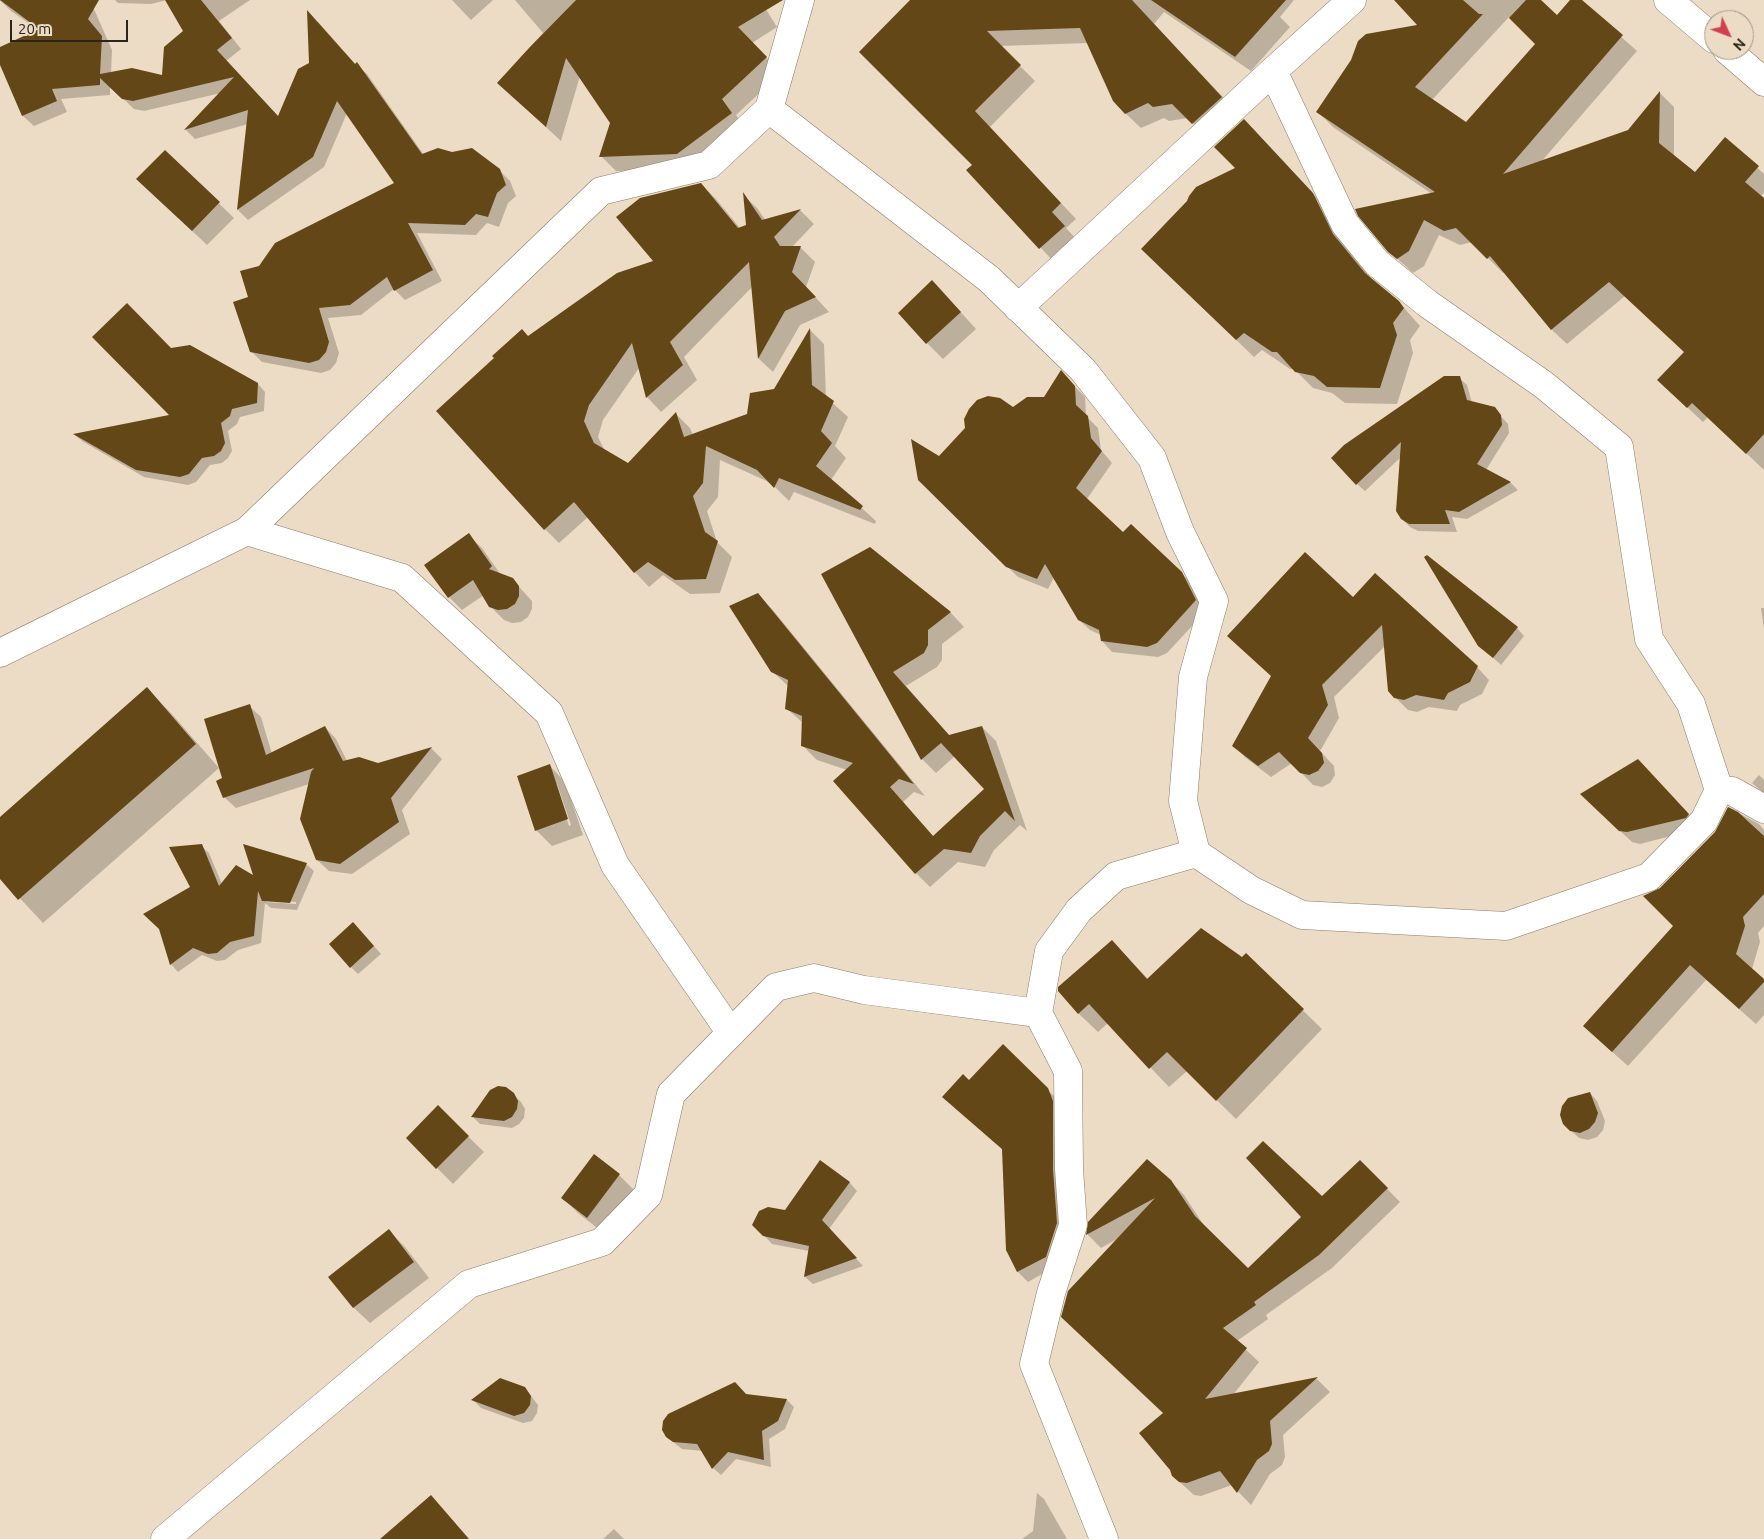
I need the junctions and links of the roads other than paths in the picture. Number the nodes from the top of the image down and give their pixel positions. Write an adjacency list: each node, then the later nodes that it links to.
1 (800, 0): 8 (main road)
2 (1352, 0): 6 (main road)
3 (1668, 0): 4 (main road)
4 (1704, 31)
5 (1739, 60): 7 (main road)
6 (1273, 71): 9 (main road); 12 (main road)
7 (1764, 82)
8 (769, 109): 9 (main road); 10 (main road)
9 (1018, 308): 14 (main road)
10 (247, 531): 11 (main road); 16 (main road)
11 (0, 653)
12 (1719, 790): 13 (main road); 14 (main road)
13 (1764, 809)
14 (1196, 853): 15 (main road)
15 (1038, 1012): 16 (main road); 18 (main road)
16 (732, 1033): 17 (main road)
17 (166, 1539)
18 (1104, 1539)

